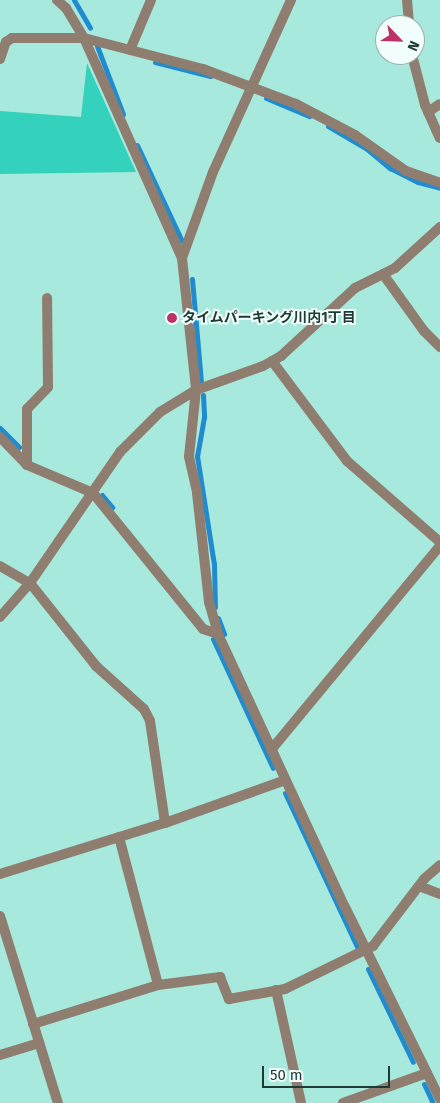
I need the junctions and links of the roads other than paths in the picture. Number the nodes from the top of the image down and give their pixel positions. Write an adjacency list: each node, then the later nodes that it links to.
1 (57, 0): 6 (street)
2 (151, 0): 7 (street)
3 (291, 0): 10 (street)
4 (407, 0): 5 (street)
5 (408, 15)
6 (84, 38): 7 (street); 8 (street); 16 (street)
7 (130, 50): 10 (street)
8 (0, 60)
9 (413, 65): 12 (street)
10 (254, 86): 14 (street); 16 (street)
11 (440, 104): 12 (street)
12 (428, 112): 13 (street)
13 (440, 138)
14 (440, 183)
15 (440, 227): 17 (street)
16 (182, 258): 21 (street)
17 (383, 274): 19 (street); 20 (street)
18 (47, 298): 23 (street)
19 (440, 347)
20 (272, 362): 21 (street); 25 (street)
21 (196, 390): 24 (street); 29 (street)
22 (0, 437): 23 (street)
23 (27, 465): 24 (street)
24 (93, 493): 27 (street); 29 (street)
25 (439, 549): 30 (street)
26 (0, 566): 27 (street)
27 (30, 583): 28 (street); 32 (street)
28 (0, 617)
29 (218, 634): 30 (street)
30 (271, 750): 31 (street)
31 (286, 780): 32 (street); 39 (street)
32 (165, 823): 33 (street)
33 (119, 838): 35 (street); 40 (street)
34 (440, 865): 36 (street)
35 (0, 874)
36 (419, 886): 37 (street); 39 (street)
37 (440, 894)
38 (0, 916): 42 (street)
39 (367, 950): 41 (street); 45 (street)
40 (158, 985): 41 (street); 42 (street)
41 (276, 990): 48 (street)
42 (33, 1024): 43 (street)
43 (39, 1043): 44 (street); 47 (street)
44 (0, 1055)
45 (427, 1073): 46 (street); 49 (street)
46 (440, 1099)
47 (58, 1103)
48 (301, 1103)
49 (343, 1103)

